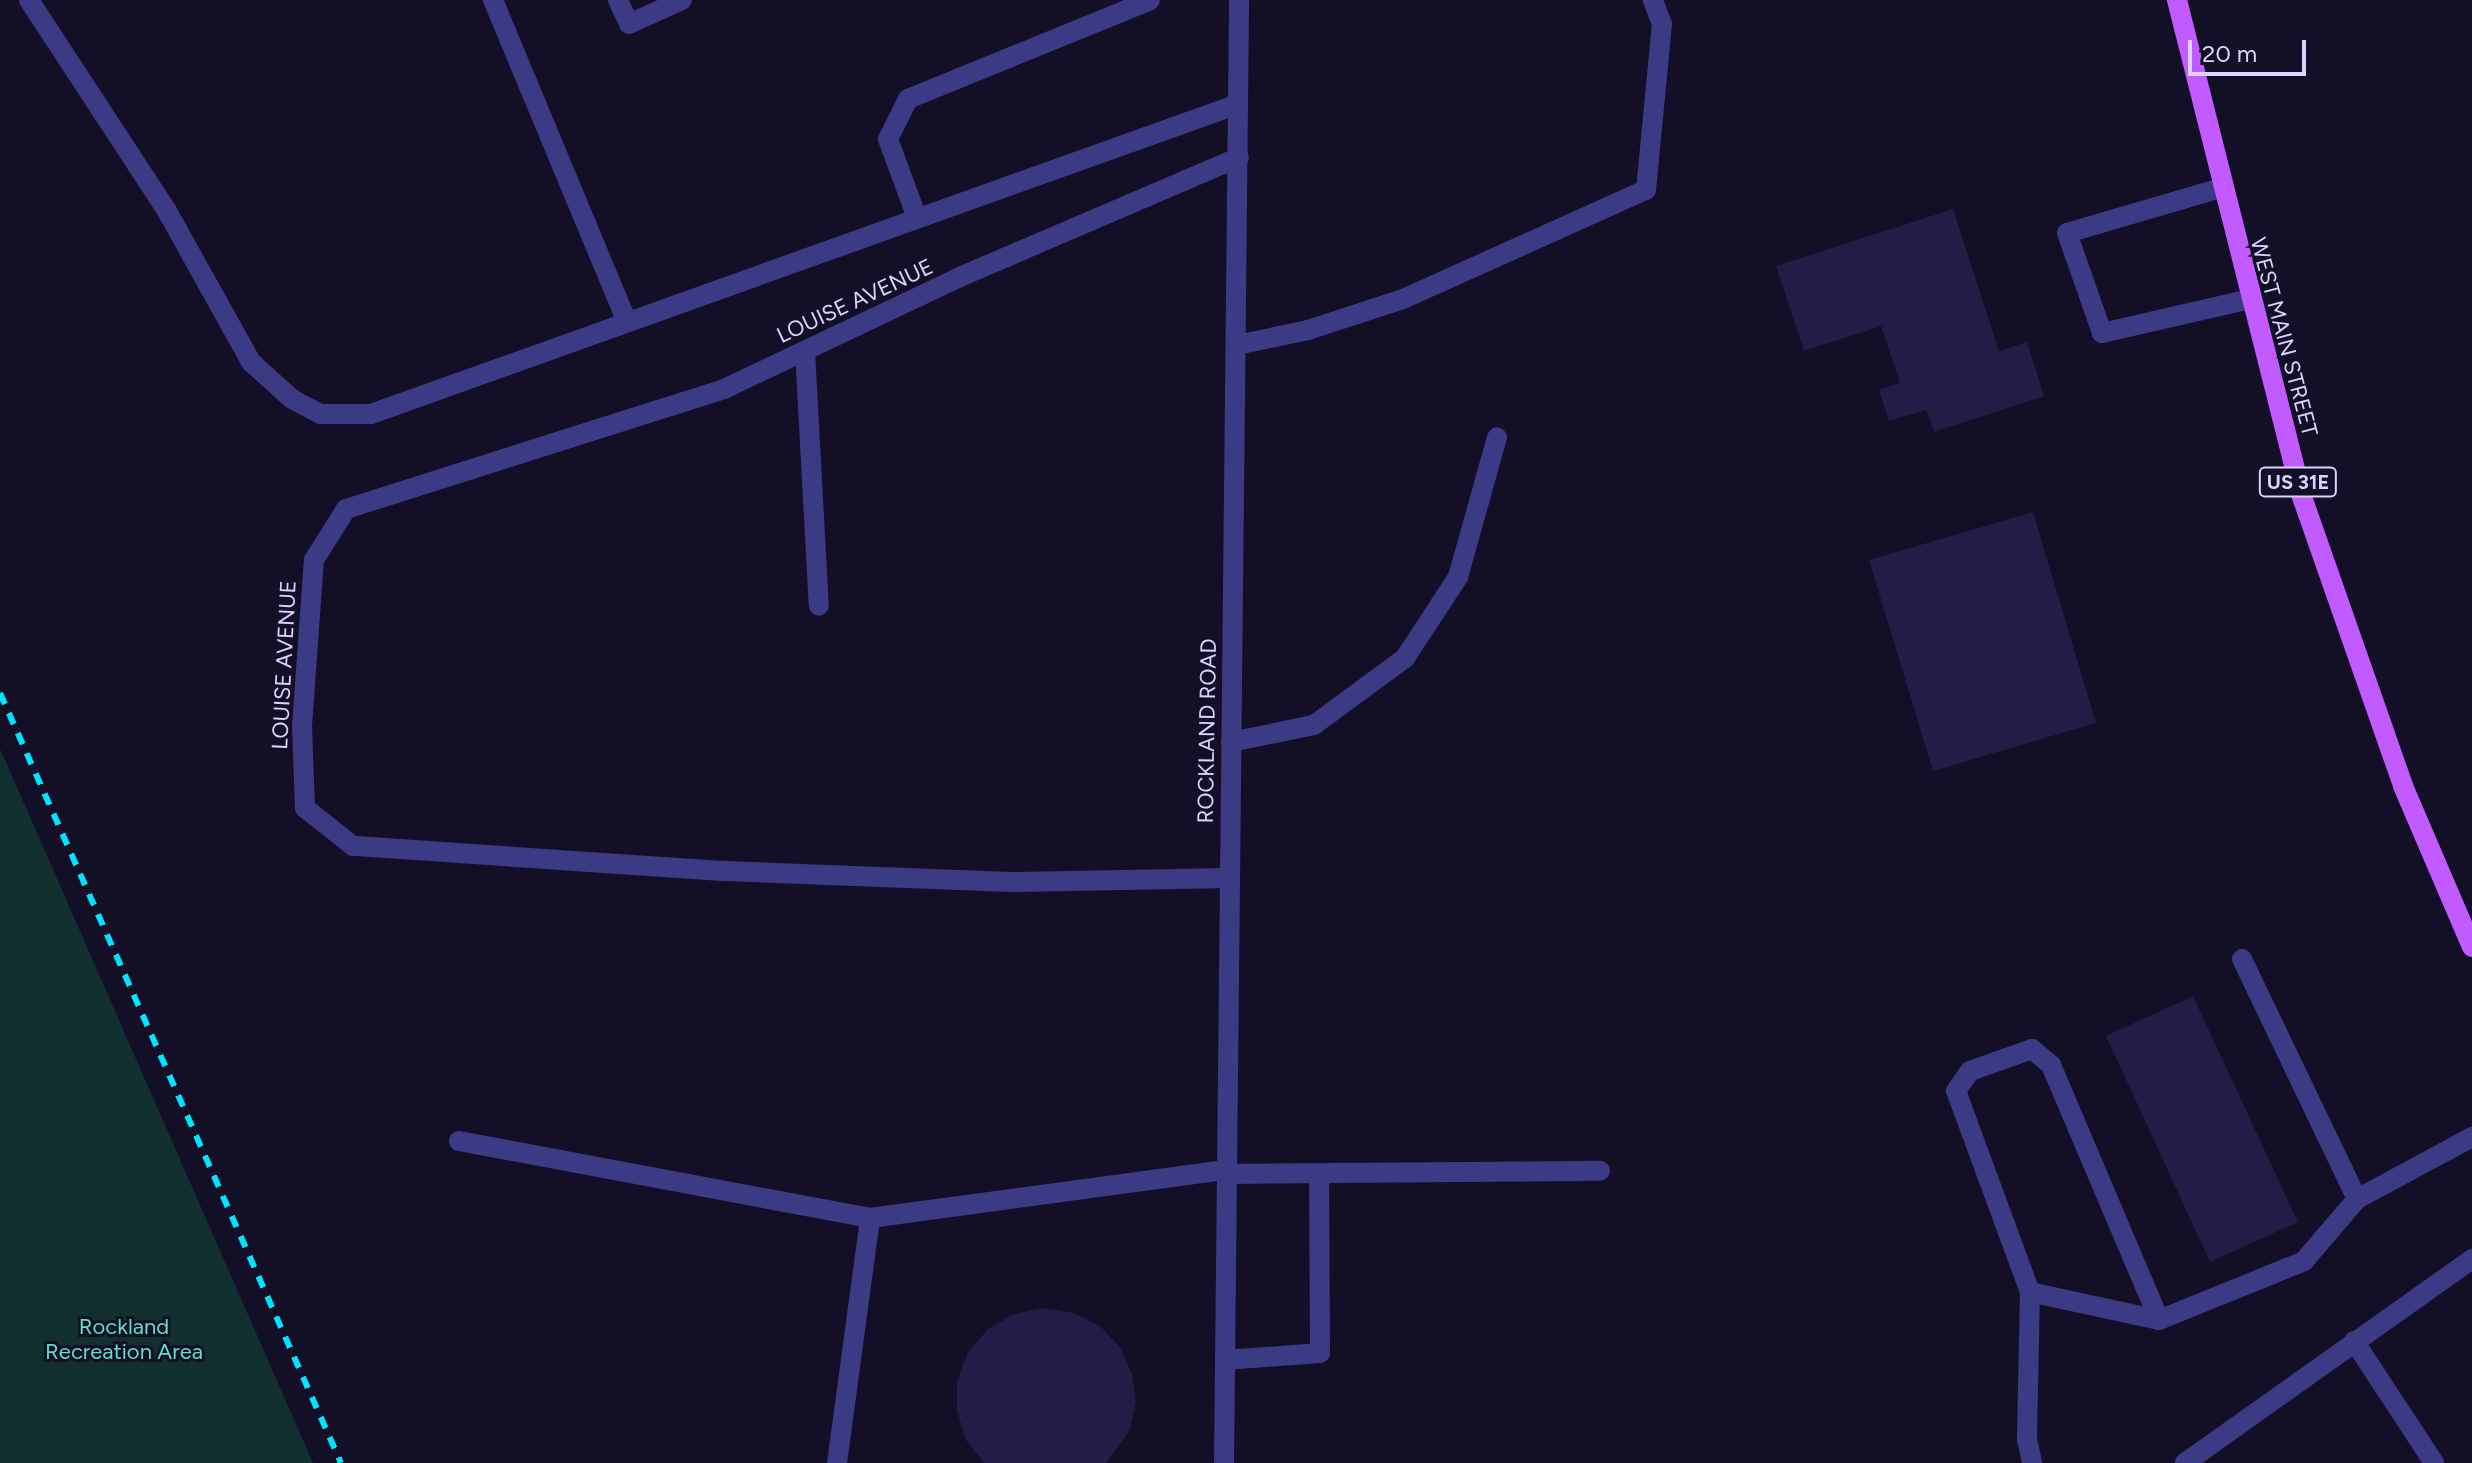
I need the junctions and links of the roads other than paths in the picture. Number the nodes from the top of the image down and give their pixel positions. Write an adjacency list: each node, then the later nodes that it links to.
1 (29, 0): 14 (street)
2 (493, 0): 14 (street)
3 (618, 0): 4 (street)
4 (682, 0)
5 (1150, 0): 12 (street)
6 (1239, 0): 9 (street, ROCKLAND ROAD)
7 (1653, 0): 15 (street)
8 (2177, 0): 11 (main road, WEST MAIN STREET / US 31E)
9 (1238, 104): 10 (street, ROCKLAND ROAD); 12 (street)
10 (1239, 157): 15 (street, ROCKLAND ROAD); 16 (street, LOUISE AVENUE)
11 (2221, 188): 13 (main road, WEST MAIN STREET / US 31E); 13 (street)
12 (917, 218): 14 (street)
13 (2250, 299): 21 (main road, WEST MAIN STREET / US 31E)
14 (626, 319)
15 (1237, 345): 19 (street, ROCKLAND ROAD)
16 (805, 351): 18 (street); 20 (street, LOUISE AVENUE)
17 (1497, 437): 19 (street)
18 (819, 606)
19 (1231, 742): 20 (street, ROCKLAND ROAD)
20 (1230, 878): 26 (street, ROCKLAND ROAD)
21 (2472, 947)
22 (2242, 959): 28 (street)
23 (2472, 1137): 28 (street)
24 (459, 1141): 29 (street)
25 (1600, 1171): 27 (street)
26 (1226, 1172): 27 (street); 29 (street); 34 (street, ROCKLAND ROAD)
27 (1319, 1174): 34 (street)
28 (2357, 1199): 32 (street)
29 (870, 1218): 35 (street)
30 (2472, 1259): 33 (street)
31 (2030, 1292): 32 (street); 32 (street); 37 (street)
32 (2159, 1320)
33 (2354, 1341): 38 (street); 39 (street)
34 (1225, 1360): 36 (street, ROCKLAND ROAD)
35 (837, 1463)
36 (1224, 1463)
37 (2032, 1463)
38 (2185, 1463)
39 (2434, 1463)

